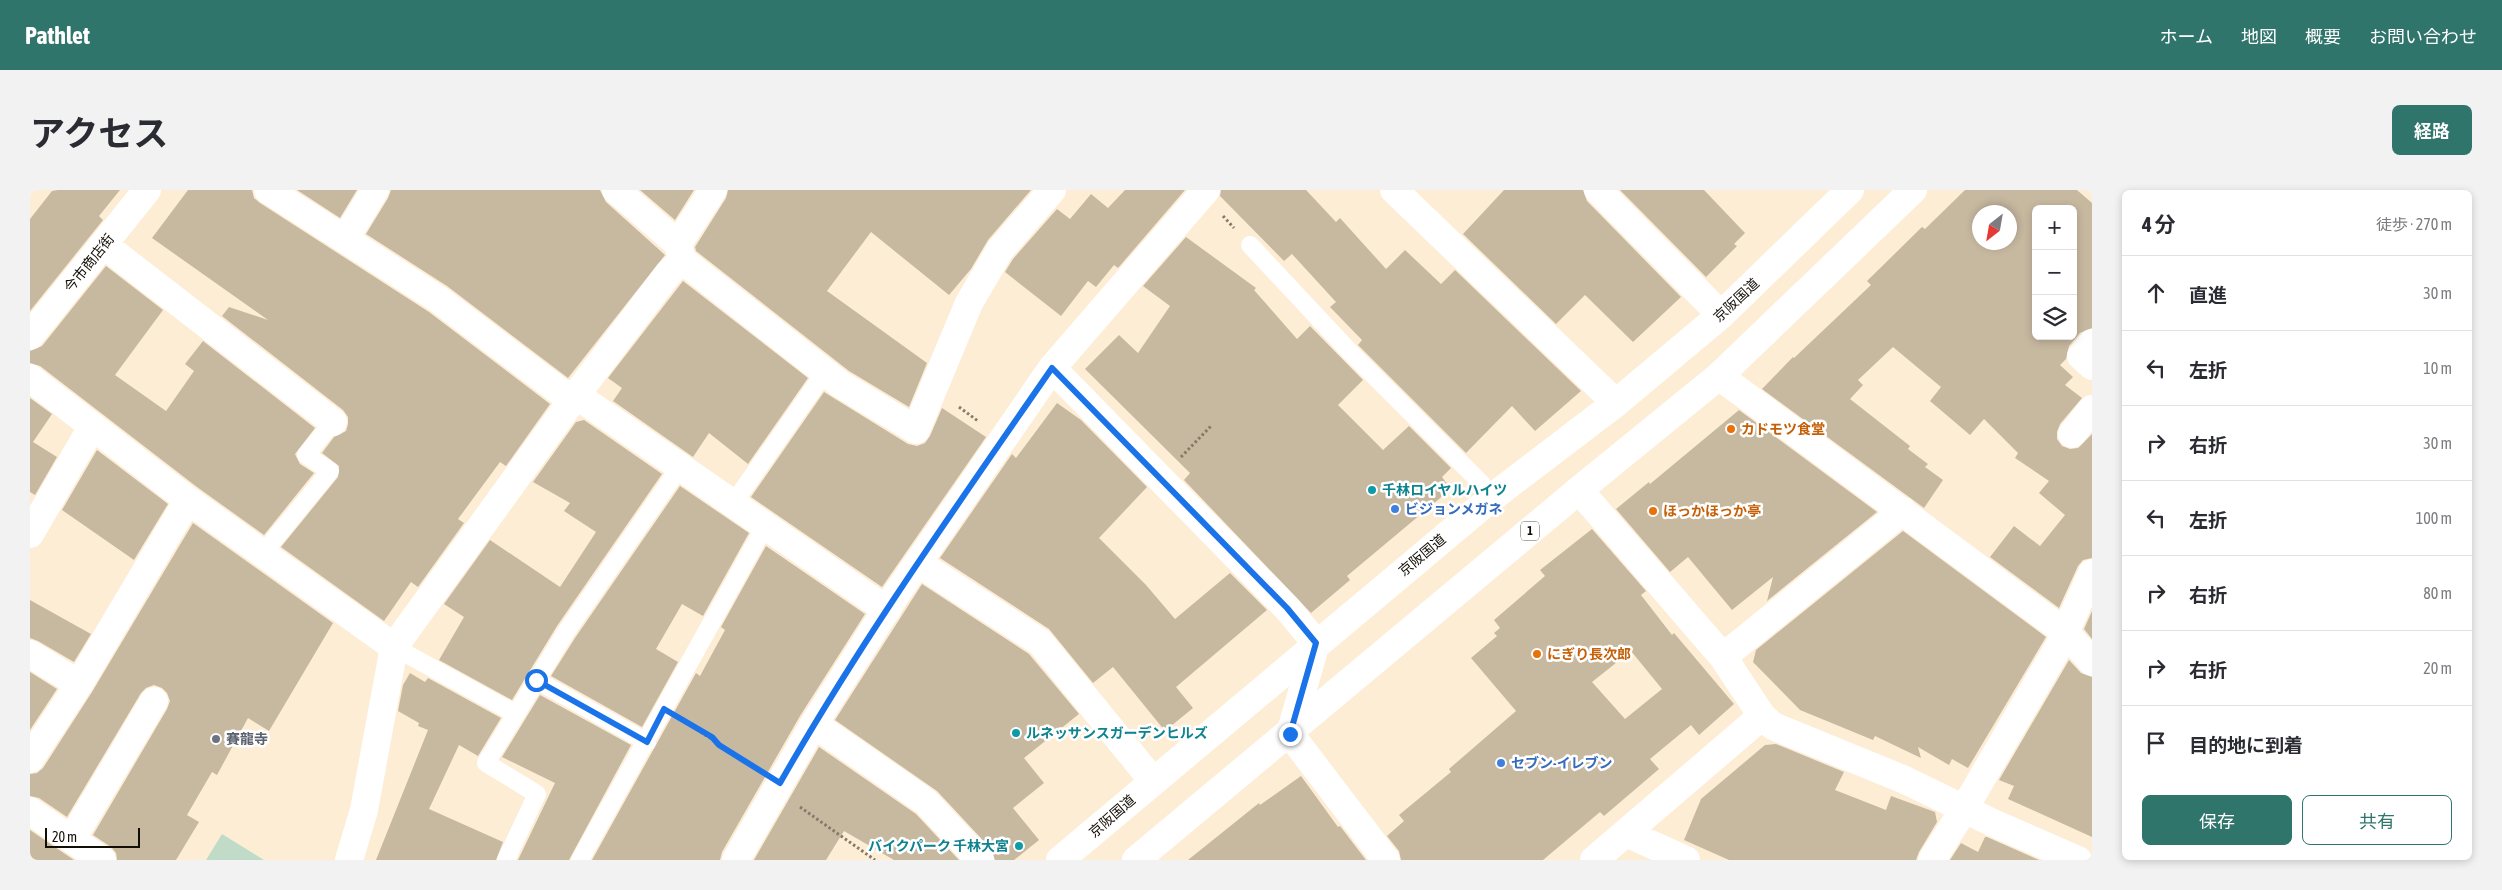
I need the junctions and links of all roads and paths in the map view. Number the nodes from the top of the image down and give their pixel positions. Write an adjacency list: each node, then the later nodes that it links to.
1 (147, 190): 13 (main road, 今市商店街)
2 (268, 190): 12 (main road)
3 (375, 190): 12 (main road)
4 (616, 190): 15 (main road)
5 (713, 190): 15 (main road)
6 (1052, 190): 24 (main road)
7 (1394, 190): 26 (main road)
8 (1598, 190): 16 (main road)
9 (1850, 190): 16 (main road, 京阪国道)
10 (1913, 190): 22 (main road, 1)
11 (1204, 192): 14 (path); 20 (main road)
12 (345, 239): 25 (main road)
13 (104, 245): 17 (main road, 今市商店街); 28 (main road)
14 (1250, 245): 36 (lane)
15 (680, 252): 21 (main road); 25 (main road)
16 (1721, 315): 26 (main road, 京阪国道)
17 (30, 336)
18 (2092, 343): 19 (main road)
19 (2092, 366)
20 (1052, 368): 32 (main road); 34 (main road)
21 (825, 372): 24 (main road); 38 (lane)
22 (1719, 376): 35 (main road, 1); 39 (main road)
23 (30, 378): 30 (main road)
24 (934, 389): 32 (path)
25 (576, 395): 33 (main road); 48 (main road)
26 (1616, 404): 36 (main road, 京阪国道)
27 (2092, 409): 31 (main road)
28 (333, 422): 42 (lane)
29 (1211, 426): 34 (path)
30 (92, 427): 37 (main road); 41 (main road)
31 (2072, 434)
32 (1003, 439): 43 (main road)
33 (680, 467): 38 (main road); 52 (lane)
34 (1160, 479): 47 (main road)
35 (1579, 490): 50 (main road); 59 (main road, 1)
36 (1494, 496): 47 (main road, 京阪国道)
37 (188, 500): 42 (main road); 53 (main road)
38 (734, 504): 40 (main road)
39 (1903, 510): 46 (main road); 50 (main road)
40 (765, 526): 45 (main road); 55 (lane)
41 (30, 534)
42 (263, 553): 48 (main road)
43 (918, 563): 45 (main road); 62 (main road)
44 (2092, 573): 46 (main road)
45 (887, 610): 58 (main road)
46 (2066, 632): 51 (main road); 64 (main road)
47 (1316, 643): 59 (main road); 62 (main road, 京阪国道)
48 (394, 647): 56 (lane); 69 (main road)
49 (30, 654): 53 (main road)
50 (1723, 657): 57 (main road)
51 (2092, 662)
52 (536, 680): 56 (lane); 60 (lane)
53 (79, 684): 61 (main road)
54 (154, 702): 67 (main road)
55 (664, 709): 60 (lane); 63 (path)
56 (516, 714): 70 (lane)
57 (1762, 716): 64 (main road); 66 (main road)
58 (814, 724): 63 (main road); 74 (main road)
59 (1290, 734): 76 (main road, 1); 77 (main road)
60 (647, 742): 71 (lane)
61 (30, 759)
62 (1153, 781): 75 (main road, 京阪国道)
63 (777, 789): 72 (main road); 73 (path)
64 (1964, 809): 80 (main road); 81 (main road)
65 (30, 811): 67 (main road)
66 (1626, 833): 78 (main road); 79 (main road)
67 (72, 839): 68 (main road)
68 (102, 860)
69 (350, 860)
70 (506, 860)
71 (580, 860)
72 (736, 860)
73 (875, 860)
74 (980, 860)
75 (1060, 860)
76 (1136, 860)
77 (1386, 860)
78 (1594, 860)
79 (1686, 860)
80 (1932, 860)
81 (2078, 860)

